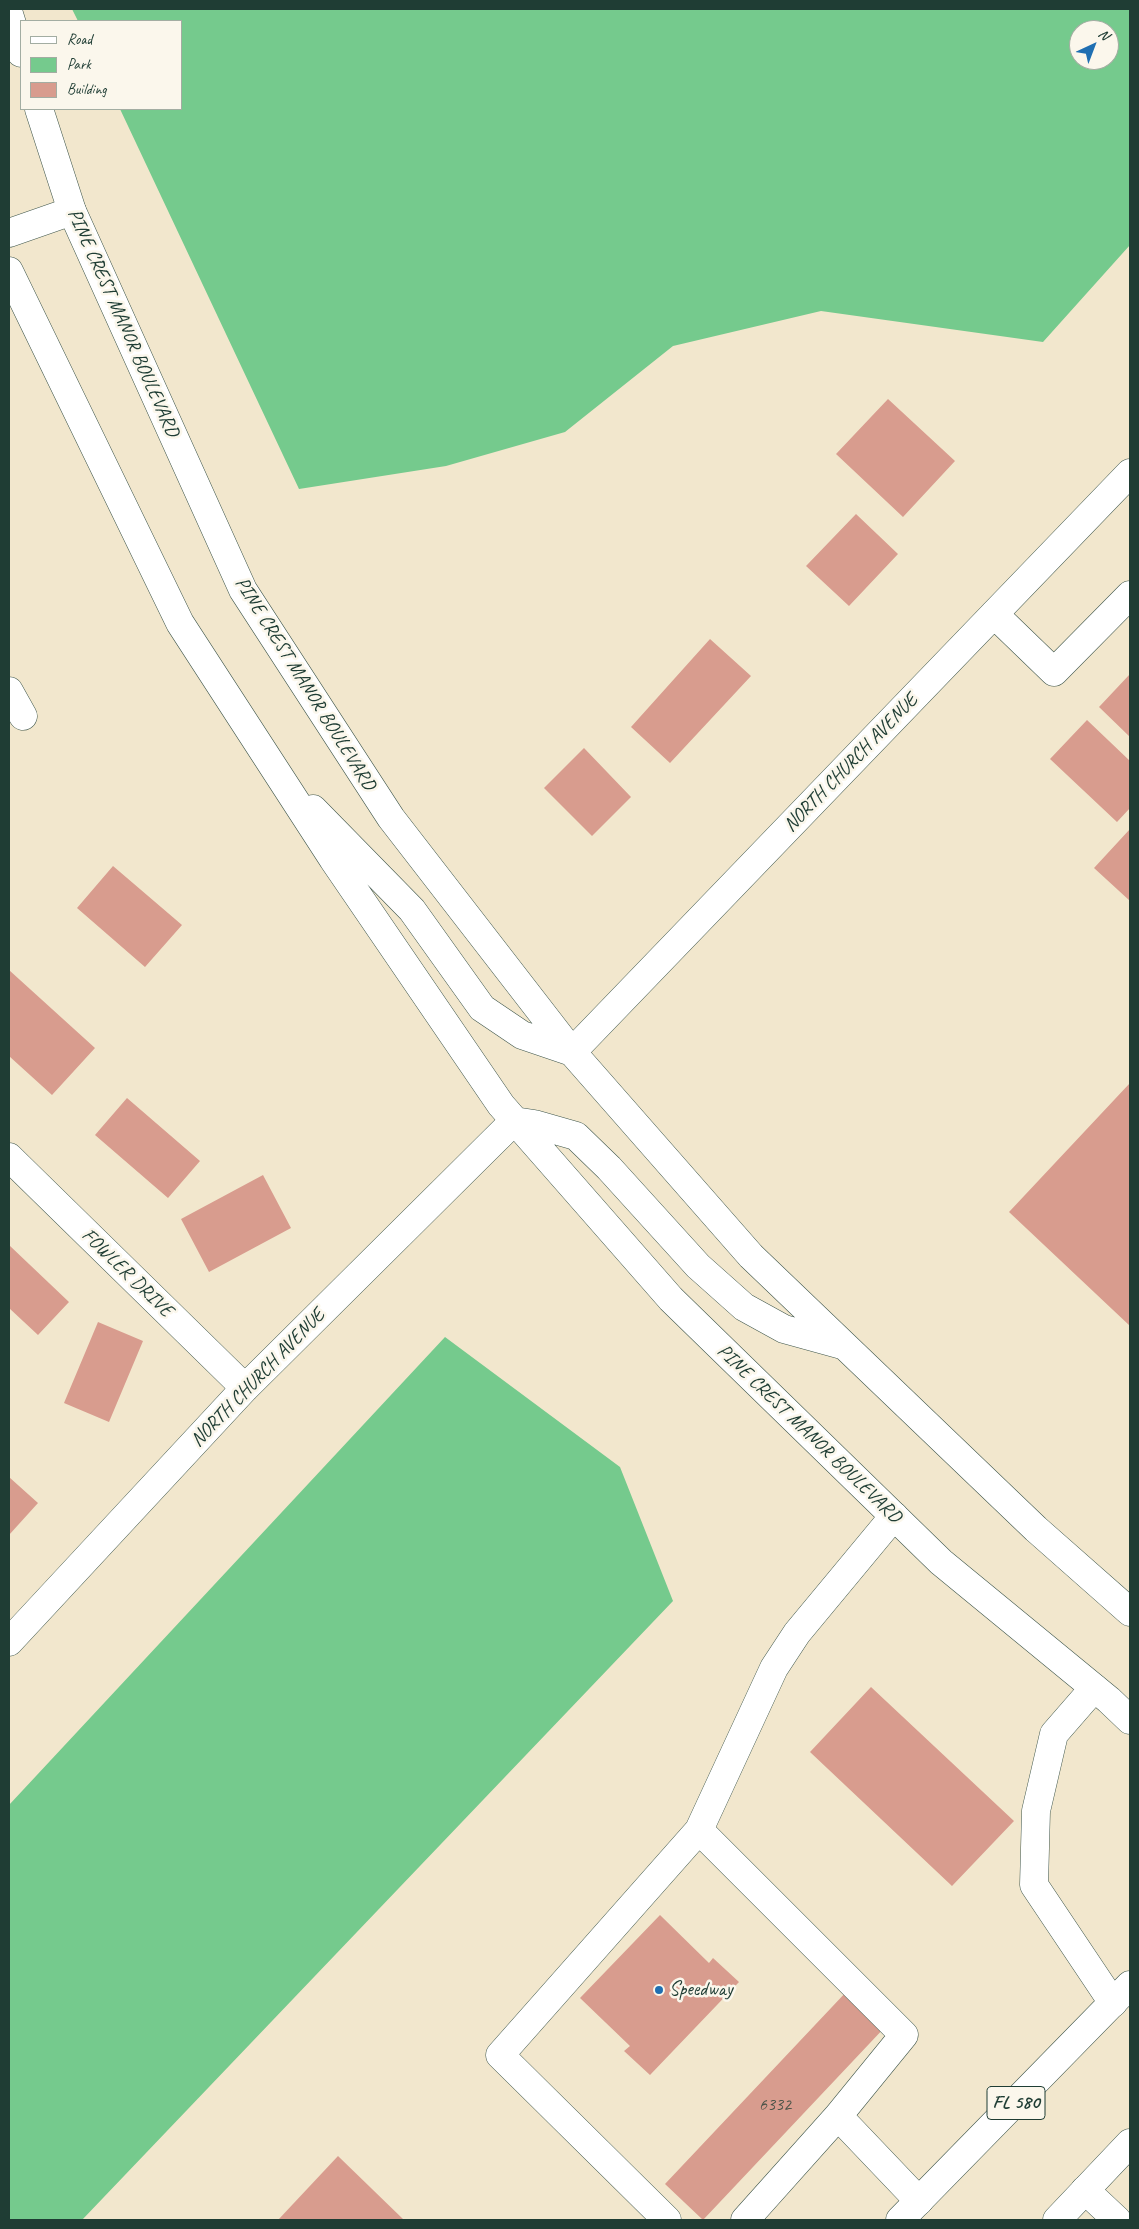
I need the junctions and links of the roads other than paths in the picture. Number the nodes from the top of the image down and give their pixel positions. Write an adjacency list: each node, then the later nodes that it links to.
1 (9, 14): 2 (main road)
2 (20, 50)
3 (39, 110): 4 (main road, PINE CREST MANOR BOULEVARD)
4 (72, 211): 5 (main road); 13 (main road, PINE CREST MANOR BOULEVARD)
5 (9, 234)
6 (9, 271): 12 (main road, PINE CREST MANOR BOULEVARD)
7 (1130, 473): 9 (main road, NORTH CHURCH AVENUE)
8 (1130, 595): 9 (main road)
9 (994, 614): 13 (main road, NORTH CHURCH AVENUE)
10 (9, 691): 11 (main road)
11 (23, 716)
12 (279, 777): 13 (main road, PINE CREST MANOR BOULEVARD); 14 (main road, PINE CREST MANOR BOULEVARD)
13 (572, 1052): 16 (main road, PINE CREST MANOR BOULEVARD)
14 (514, 1121): 16 (main road, PINE CREST MANOR BOULEVARD); 17 (main road, NORTH CHURCH AVENUE); 18 (main road, PINE CREST MANOR BOULEVARD)
15 (9, 1157): 17 (main road, FOWLER DRIVE)
16 (844, 1345): 19 (main road, PINE CREST MANOR BOULEVARD)
17 (245, 1388): 20 (main road, NORTH CHURCH AVENUE)
18 (894, 1516): 21 (main road, PINE CREST MANOR BOULEVARD); 23 (main road)
19 (1130, 1612)
20 (9, 1642)
21 (1094, 1688): 22 (main road, PINE CREST MANOR BOULEVARD); 24 (main road)
22 (1130, 1720)
23 (699, 1830): 25 (main road); 29 (main road)
24 (1122, 1994): 28 (main road, FL 580)
25 (838, 2116): 28 (main road); 30 (main road)
26 (1130, 2143): 27 (main road)
27 (1085, 2190): 32 (main road); 33 (main road)
28 (919, 2201): 31 (main road, FL 580)
29 (667, 2220)
30 (745, 2220)
31 (900, 2220)
32 (1057, 2220)
33 (1117, 2220)

